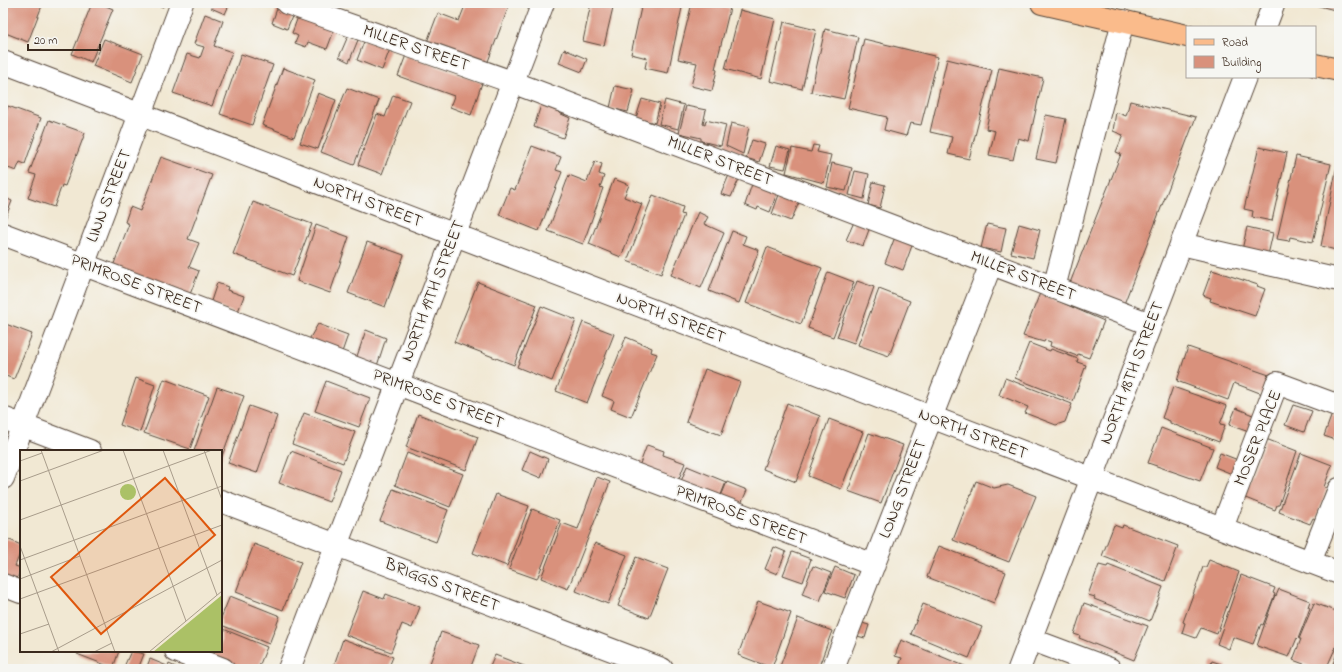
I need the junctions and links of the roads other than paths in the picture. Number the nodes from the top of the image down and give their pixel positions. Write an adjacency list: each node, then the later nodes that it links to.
1 (182, 3): 14 (street, LINN STREET)
2 (287, 3): 13 (street, MILLER STREET)
3 (543, 3): 13 (street, NORTH 19TH STREET)
4 (1042, 3): 6 (main road)
5 (1274, 3): 7 (street)
6 (1123, 21): 8 (main road); 21 (street)
7 (1265, 26)
8 (1186, 36)
9 (3, 62): 14 (street, NORTH STREET)
10 (1316, 65): 11 (main road)
11 (1339, 70)
12 (1245, 78): 17 (street, NORTH 18TH STREET)
13 (512, 82): 16 (street, NORTH 19TH STREET); 19 (street, MILLER STREET)
14 (140, 115): 16 (street, NORTH STREET); 18 (street, LINN STREET)
15 (3, 234): 18 (street, PRIMROSE STREET)
16 (454, 235): 23 (street, NORTH 19TH STREET); 25 (street, NORTH STREET)
17 (1181, 244): 20 (street); 22 (street, NORTH 18TH STREET)
18 (83, 264): 23 (street, PRIMROSE STREET); 26 (street, LINN STREET)
19 (991, 264): 21 (street, MILLER STREET); 25 (street, LONG STREET)
20 (1339, 280)
21 (1054, 288): 22 (street, MILLER STREET)
22 (1150, 324): 29 (street, NORTH 18TH STREET)
23 (398, 384): 33 (street, NORTH 19TH STREET); 35 (street, PRIMROSE STREET)
24 (1339, 406): 32 (street, MOSER PLACE)
25 (931, 418): 29 (street, NORTH STREET); 35 (street, LONG STREET)
26 (13, 422): 27 (street); 28 (street, LINN STREET)
27 (87, 450)
28 (3, 478)
29 (1091, 479): 32 (street, NORTH STREET); 39 (street, NORTH 18TH STREET)
30 (1339, 489): 34 (street)
31 (222, 501): 33 (street, BRIGGS STREET)
32 (1222, 528): 34 (street, NORTH STREET)
33 (336, 545): 42 (street, NORTH 19TH STREET); 43 (street, BRIGGS STREET)
34 (1310, 562): 36 (street, NORTH STREET)
35 (874, 565): 44 (street, LONG STREET)
36 (1339, 573)
37 (3, 585): 38 (street)
38 (20, 592)
39 (1030, 639): 45 (street, NORTH 18TH STREET); 46 (street)
40 (179, 652): 41 (street)
41 (223, 669)
42 (289, 669)
43 (662, 669)
44 (833, 669)
45 (1019, 669)
46 (1110, 669)

